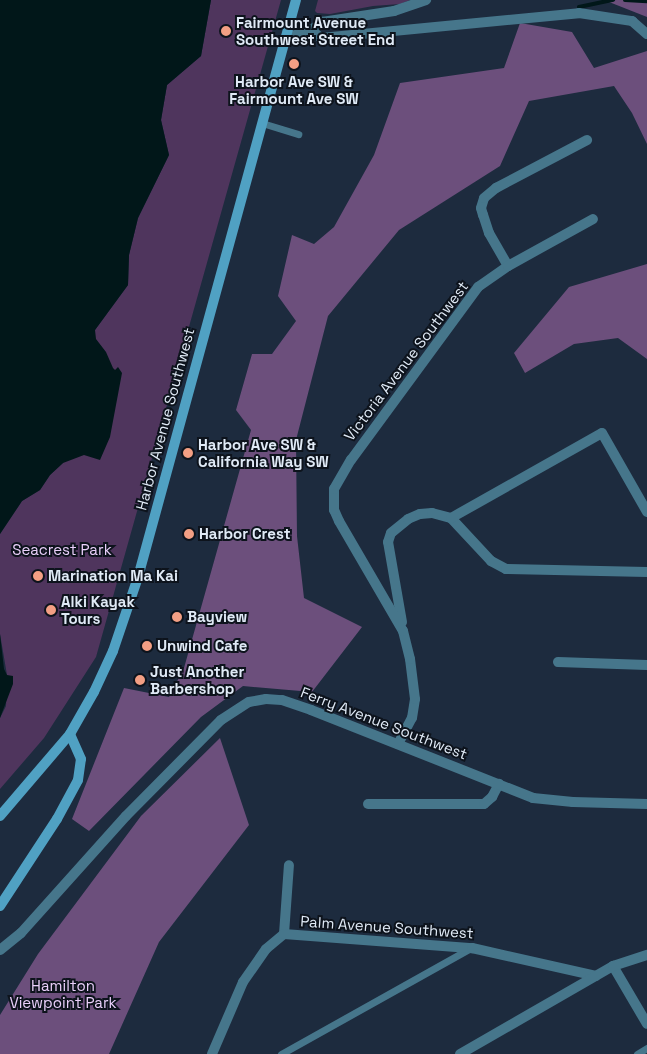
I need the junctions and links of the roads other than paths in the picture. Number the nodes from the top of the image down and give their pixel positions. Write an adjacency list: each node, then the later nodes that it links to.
1 (296, 0): 5 (main road, Harbor Avenue Southwest)
2 (426, 0): 3 (street)
3 (311, 30): 4 (street); 5 (street)
4 (647, 34)
5 (286, 38): 6 (main road, Harbor Avenue Southwest)
6 (262, 123): 7 (lane); 17 (main road, Harbor Avenue Southwest)
7 (298, 134)
8 (587, 140): 10 (street)
9 (593, 219): 10 (street, Victoria Avenue Southwest)
10 (508, 266): 14 (street, Victoria Avenue Southwest)
11 (647, 512): 12 (street)
12 (451, 518): 13 (street); 14 (street)
13 (647, 572)
14 (403, 631): 18 (street)
15 (558, 662): 16 (street)
16 (647, 666)
17 (70, 734): 22 (main road, Harbor Avenue Southwest); 24 (main road)
18 (398, 744): 19 (street, Ferry Avenue Southwest); 27 (street, Ferry Avenue Southwest)
19 (499, 784): 20 (street); 21 (street, Ferry Avenue Southwest)
20 (368, 804)
21 (647, 804)
22 (0, 816)
23 (289, 865): 25 (street)
24 (0, 906)
25 (284, 934): 26 (street, Palm Avenue Southwest); 33 (street, Palm Avenue Southwest)
26 (472, 948): 30 (street, Palm Avenue Southwest); 34 (lane)
27 (0, 950)
28 (647, 955): 29 (street)
29 (613, 966): 30 (street); 31 (street)
30 (596, 976): 35 (street)
31 (647, 1024)
32 (647, 1048): 36 (lane)
33 (212, 1054)
34 (281, 1054)
35 (460, 1054)
36 (637, 1054)

